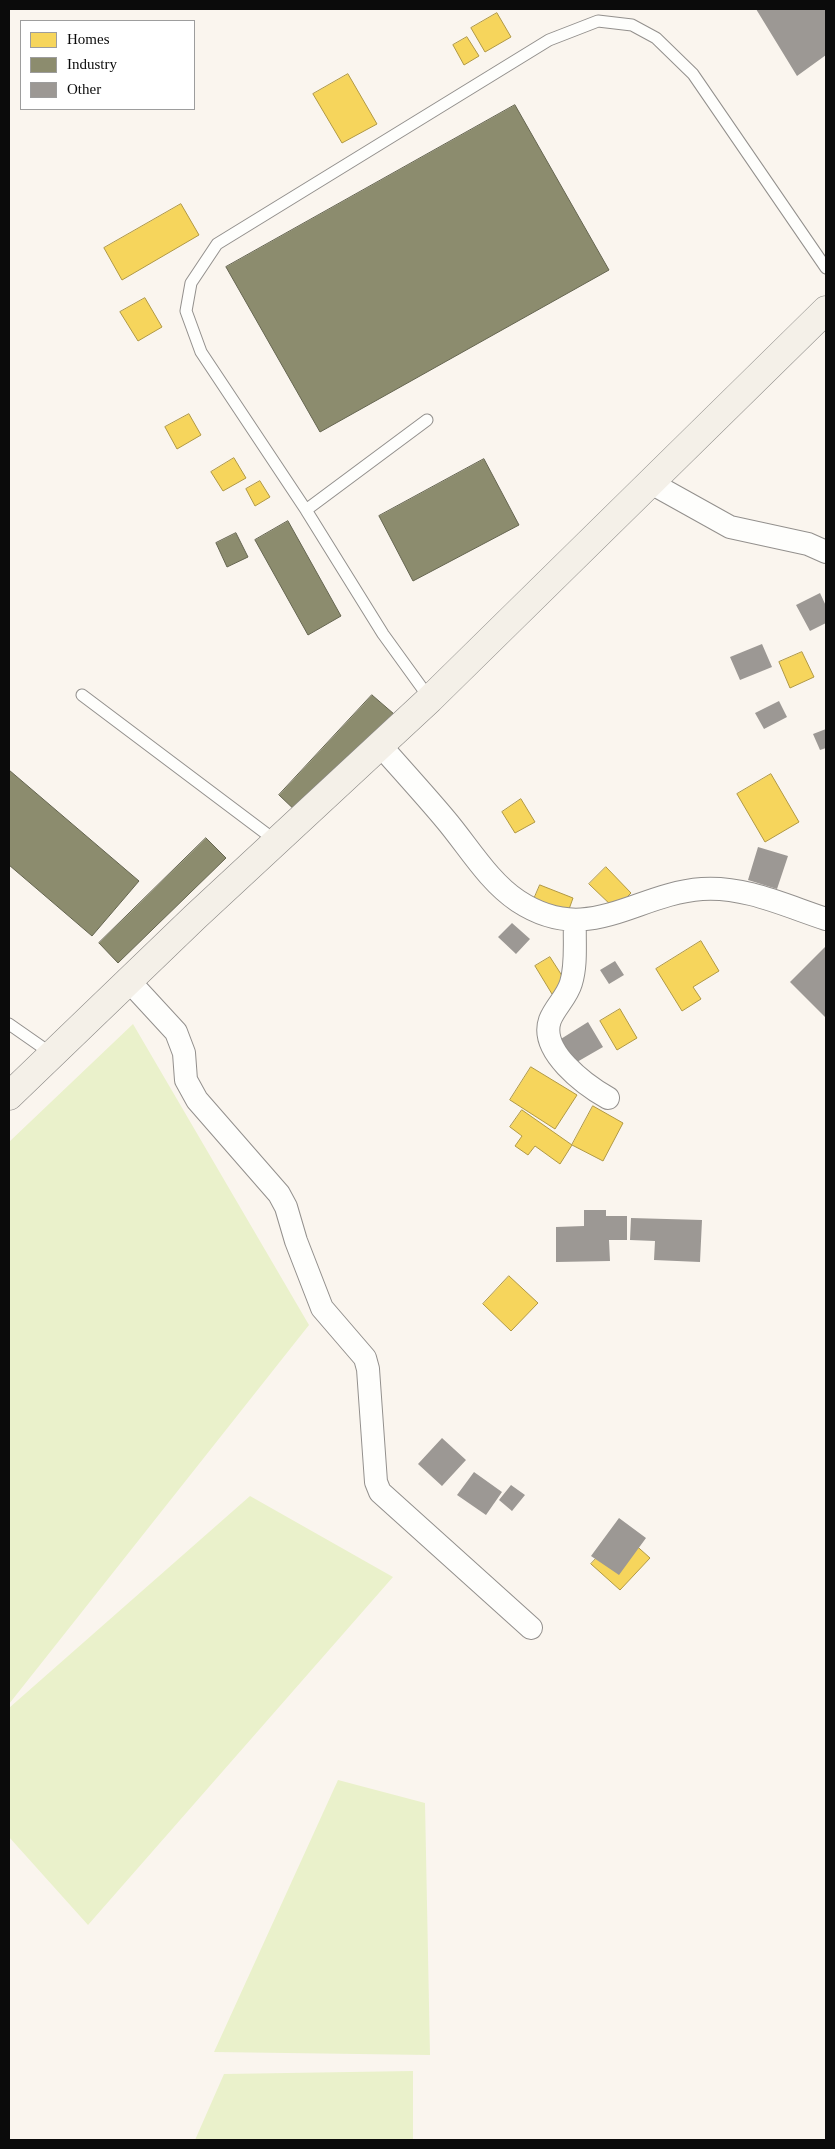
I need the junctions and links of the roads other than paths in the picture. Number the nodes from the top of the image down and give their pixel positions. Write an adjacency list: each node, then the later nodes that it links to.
1 (826, 268): 5 (lane)
2 (826, 310): 4 (street)
3 (427, 420): 5 (lane)
4 (651, 483): 6 (street); 8 (street)
5 (306, 510): 8 (lane)
6 (826, 552)
7 (82, 694): 10 (lane)
8 (430, 699): 9 (street)
9 (380, 745): 10 (street); 12 (street)
10 (277, 842): 13 (street)
11 (826, 919): 12 (street)
12 (575, 921): 17 (street)
13 (129, 981): 15 (street); 18 (street)
14 (9, 1024): 15 (lane)
15 (52, 1054): 16 (street)
16 (9, 1096)
17 (608, 1098)
18 (531, 1628)

